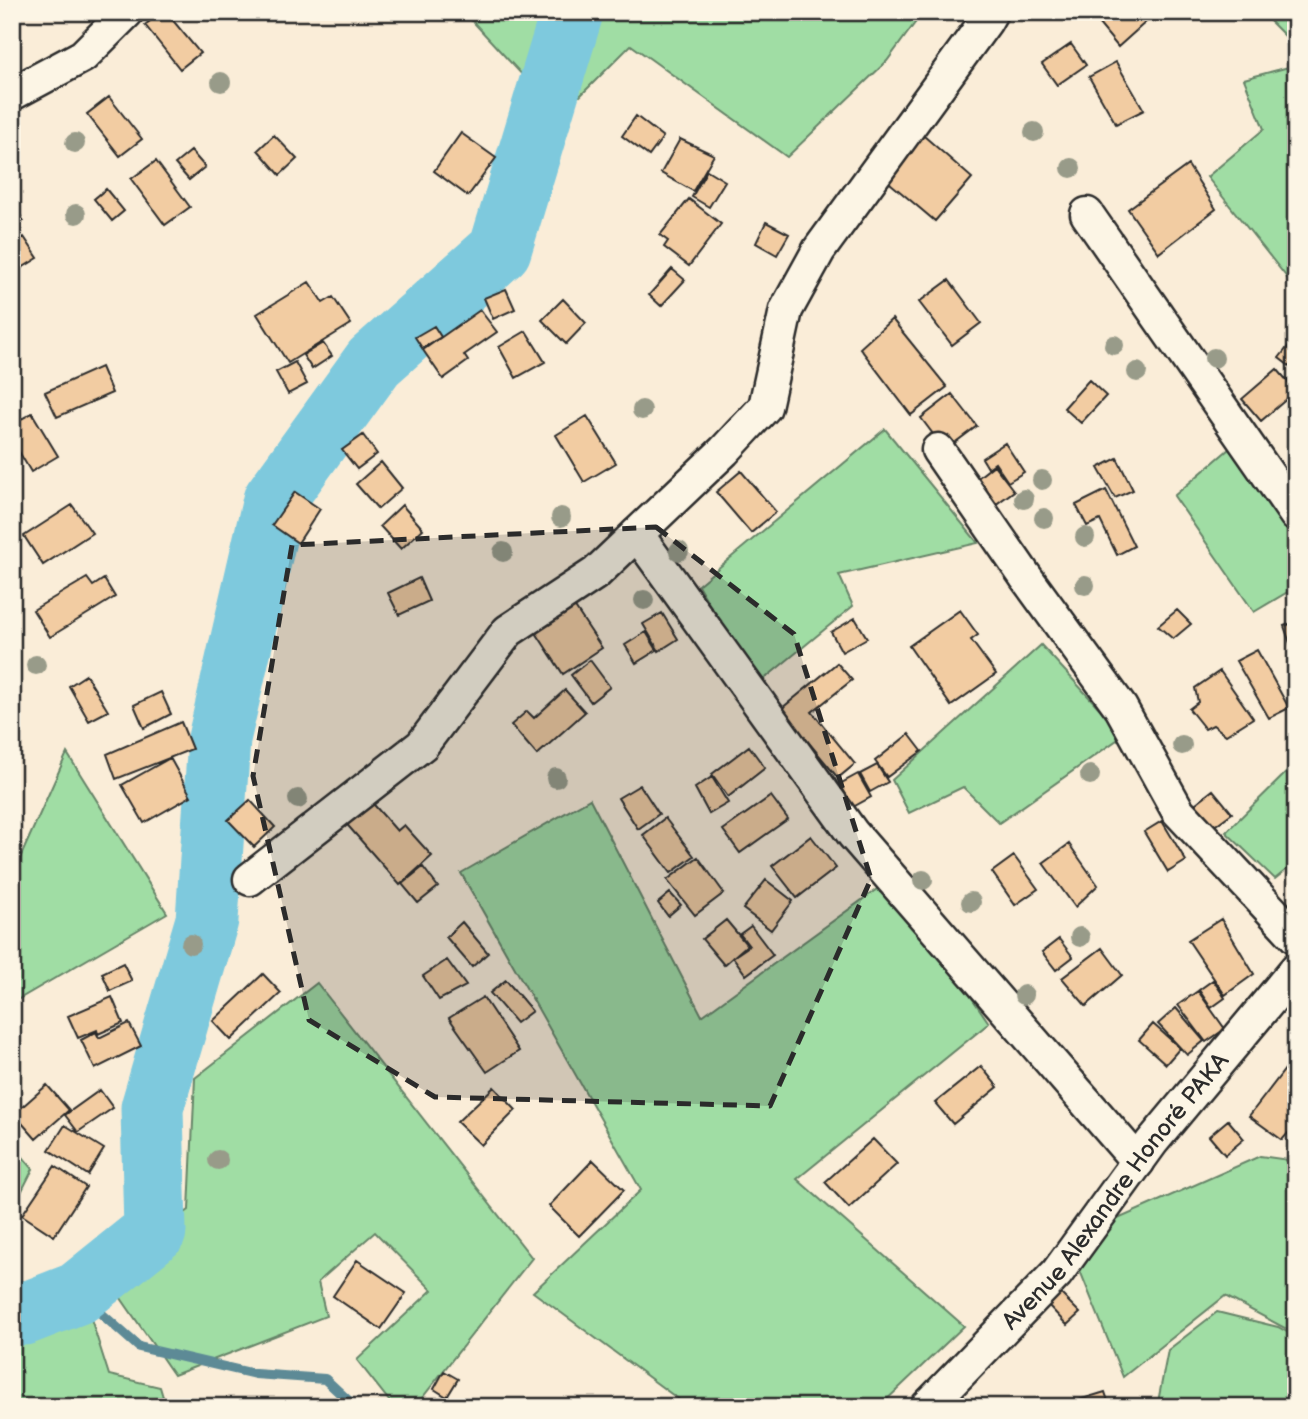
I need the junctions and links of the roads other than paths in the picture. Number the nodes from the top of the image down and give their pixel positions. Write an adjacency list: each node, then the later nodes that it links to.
1 (127, 12): 3 (street)
2 (991, 12): 7 (street)
3 (12, 94)
4 (1087, 214): 6 (street)
5 (938, 450): 9 (street)
6 (1296, 515)
7 (637, 534): 8 (street); 11 (street)
8 (250, 879)
9 (1296, 937)
10 (1296, 969): 11 (street, Avenue Alexandre Honoré PAKA)
11 (1138, 1162): 12 (street, Avenue Alexandre Honoré PAKA)
12 (927, 1407)

